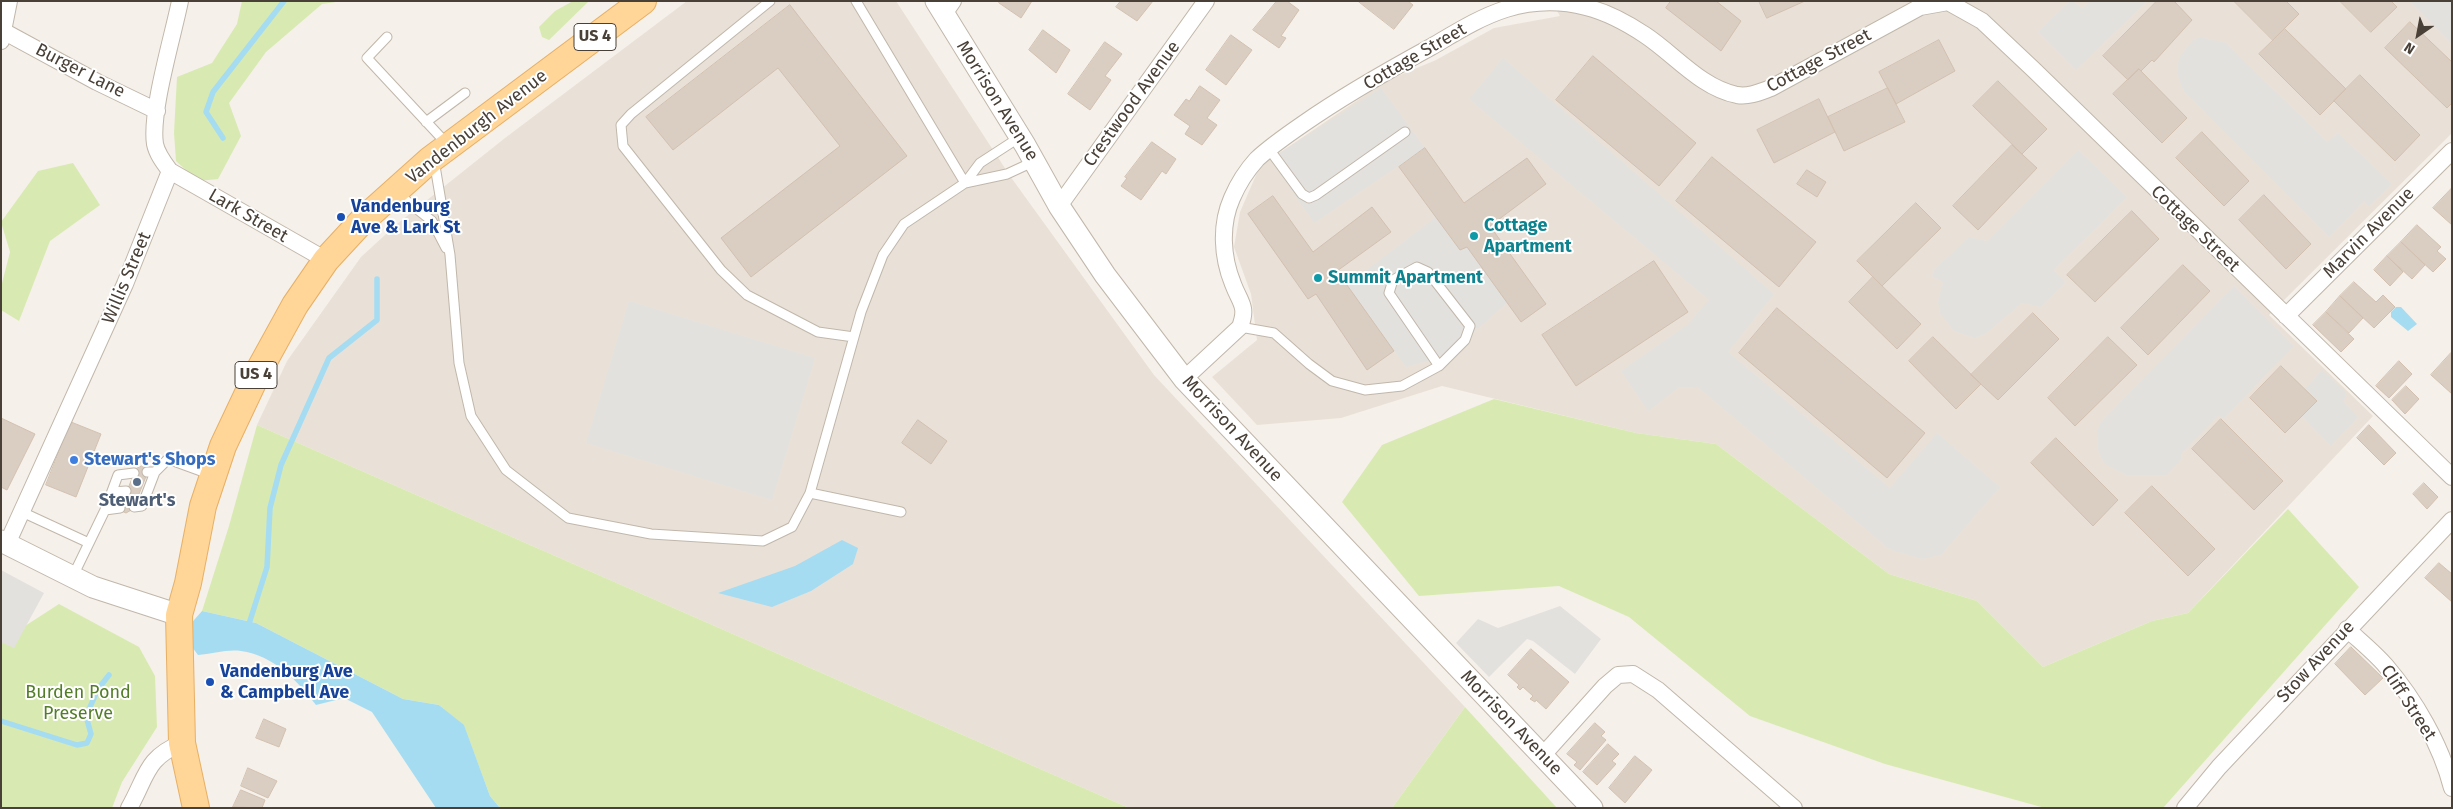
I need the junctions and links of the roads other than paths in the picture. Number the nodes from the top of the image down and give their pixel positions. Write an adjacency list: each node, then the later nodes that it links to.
1 (9, 1): 8 (street)
2 (180, 1): 11 (street)
3 (643, 1): 17 (main road, Vandenburgh Avenue / US 4)
4 (770, 1): 27 (lane)
5 (856, 1): 20 (lane)
6 (1206, 1): 22 (street, Crestwood Avenue)
7 (945, 5): 14 (street, Morrison Avenue)
8 (2, 36): 11 (street, Burger Lane)
9 (387, 38): 12 (lane)
10 (465, 93): 12 (lane)
11 (157, 110): 19 (street)
12 (426, 122): 17 (lane)
13 (1405, 132): 15 (lane)
14 (1020, 136): 18 (street, Morrison Avenue); 20 (lane)
15 (1269, 149): 25 (street, Cottage Street); 26 (street, Cottage Street)
16 (2452, 151): 25 (street, Marvin Avenue)
17 (441, 152): 21 (main road, Vandenburgh Avenue / US 4); 23 (lane)
18 (1035, 161): 20 (lane); 22 (street, Morrison Avenue)
19 (170, 171): 24 (street, Lark Street); 39 (street, Willis Street)
20 (965, 183): 27 (lane)
21 (395, 191): 23 (lane); 24 (main road, Vandenburgh Avenue / US 4)
22 (1059, 206): 29 (street, Morrison Avenue)
23 (450, 255): 35 (lane)
24 (326, 260): 31 (main road, Vandenburgh Avenue / US 4)
25 (2286, 316): 32 (street, Cottage Street)
26 (1240, 327): 28 (lane); 29 (street)
27 (854, 337): 35 (lane)
28 (1439, 366): 28 (lane)
29 (1184, 379): 48 (street, Morrison Avenue)
30 (134, 473): 34 (lane)
31 (212, 475): 36 (lane); 45 (main road, Vandenburgh Avenue / US 4)
32 (2452, 477)
33 (126, 491): 34 (lane)
34 (112, 492): 38 (lane)
35 (810, 493): 40 (lane)
36 (134, 507)
37 (120, 508): 38 (lane)
38 (105, 510): 43 (lane)
39 (22, 512): 42 (street, Willis Street); 43 (lane)
40 (901, 512)
41 (2452, 520): 46 (street, Stow Avenue)
42 (4, 542): 44 (street)
43 (89, 543): 44 (lane)
44 (73, 576): 45 (street)
45 (179, 615): 47 (main road, Vandenburgh Avenue / US 4)
46 (2347, 629): 49 (street, Cliff Street); 54 (street, Stow Avenue)
47 (182, 743): 50 (street); 51 (main road, US 4)
48 (1543, 755): 52 (street, Morrison Avenue); 53 (street)
49 (2452, 788)
50 (129, 808)
51 (196, 808)
52 (1592, 808)
53 (1794, 808)
54 (2185, 808)

